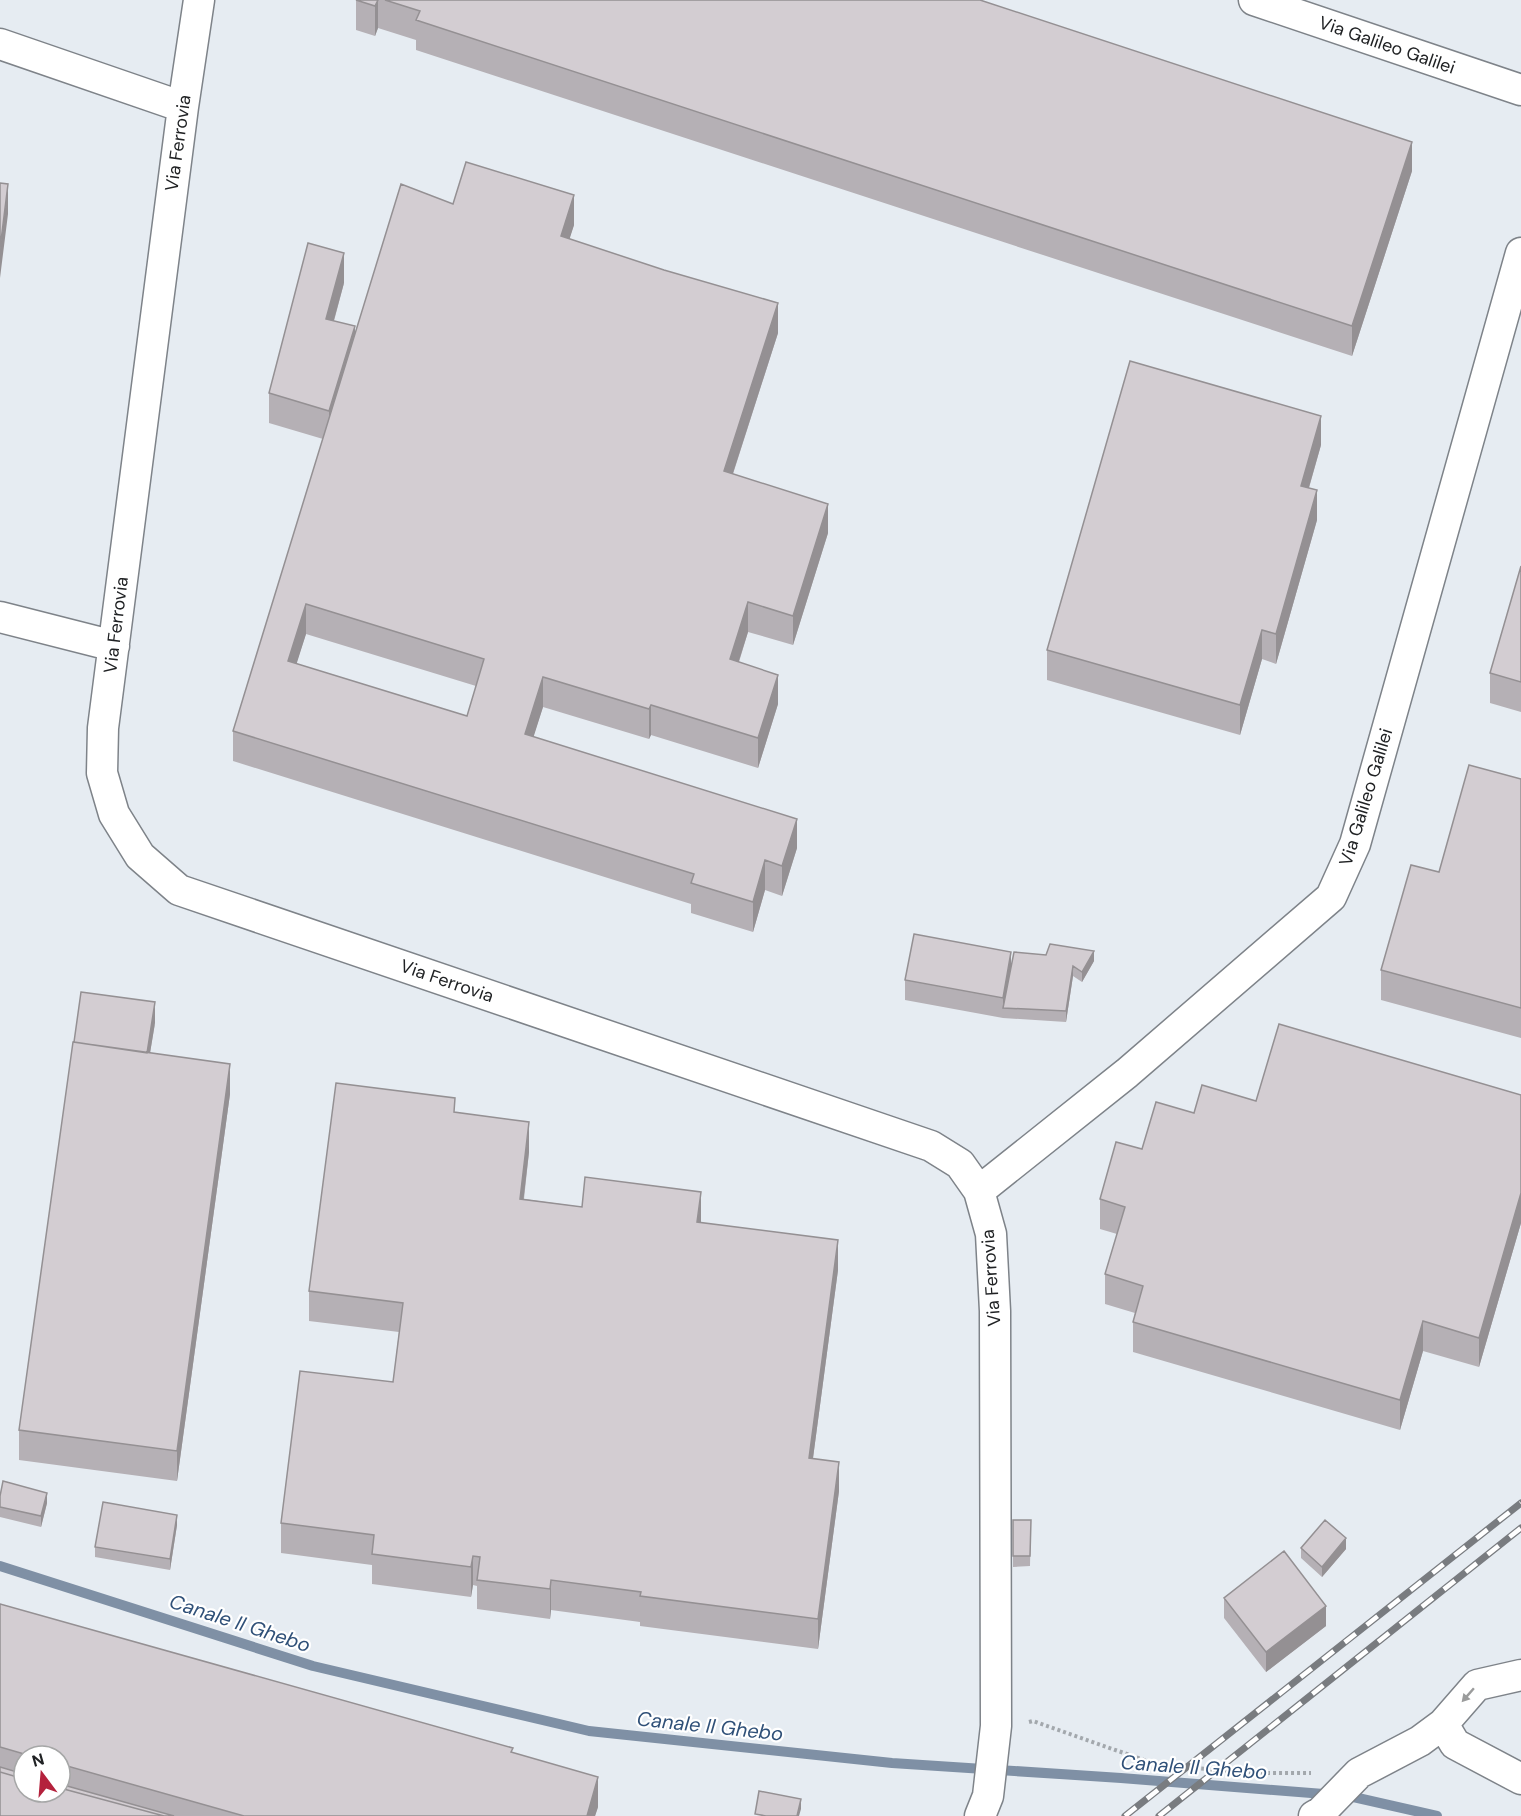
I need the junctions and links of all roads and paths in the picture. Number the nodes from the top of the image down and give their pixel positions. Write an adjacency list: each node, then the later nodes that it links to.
1 (199, 0): 5 (street, Via Ferrovia)
2 (1254, 0): 4 (street, Via Galileo Galilei)
3 (0, 44): 5 (street)
4 (1521, 90)
5 (183, 107): 8 (street, Via Ferrovia)
6 (1521, 253): 9 (street, Via Galileo Galilei)
7 (0, 617): 8 (street)
8 (114, 646): 9 (street, Via Ferrovia)
9 (979, 1191): 12 (street, Via Ferrovia)
10 (1521, 1675): 11 (street, one-way to 11)
11 (1443, 1724): 14 (street); 16 (street)
12 (995, 1739): 13 (path); 15 (street, Via Ferrovia)
13 (1255, 1773)
14 (1521, 1779)
15 (984, 1806)
16 (1317, 1814)

